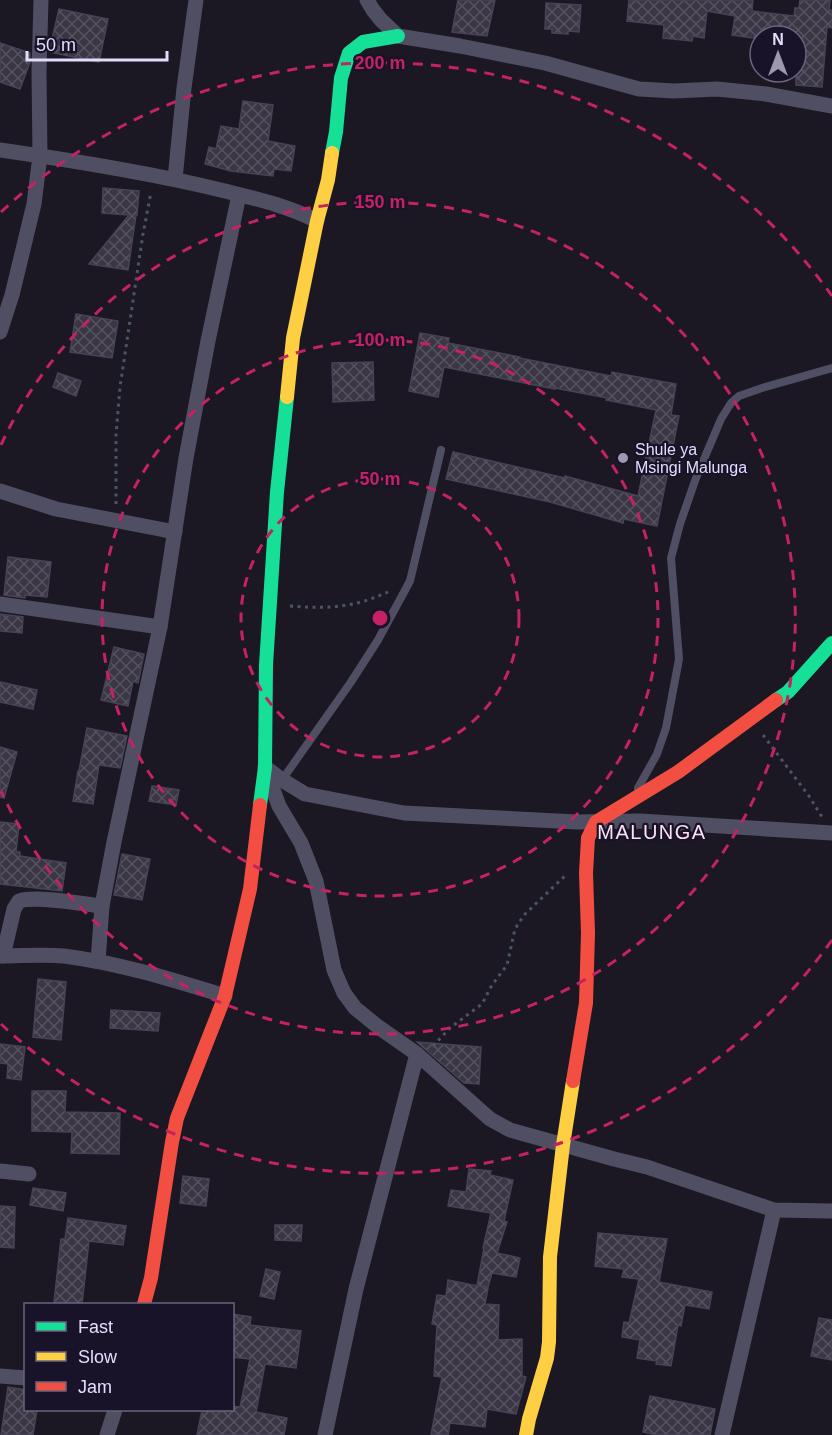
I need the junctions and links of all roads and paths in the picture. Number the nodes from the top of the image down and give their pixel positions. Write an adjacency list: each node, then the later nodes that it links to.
1 (41, 0): 7 (street)
2 (196, 0): 9 (street)
3 (367, 0): 4 (street)
4 (398, 36): 5 (street); 11 (street)
5 (832, 106)
6 (0, 150): 7 (street)
7 (40, 156): 8 (street); 12 (street)
8 (155, 175): 9 (street); 16 (path)
9 (175, 178): 10 (street)
10 (239, 195): 11 (street); 17 (street)
11 (317, 221): 20 (street)
12 (0, 332)
13 (832, 368): 26 (lane)
14 (441, 450): 18 (lane)
15 (0, 491): 16 (street)
16 (116, 521): 17 (street)
17 (175, 532): 21 (street)
18 (410, 580): 20 (path); 25 (lane)
19 (0, 604): 21 (street)
20 (270, 605): 24 (street)
21 (160, 627): 30 (street)
22 (832, 642): 23 (street)
23 (751, 719): 26 (street); 28 (path)
24 (265, 767): 25 (street); 33 (street); 34 (street)
25 (282, 780): 27 (street)
26 (630, 802): 27 (street)
27 (596, 822): 28 (street); 29 (street)
28 (831, 833)
29 (586, 855): 34 (path); 35 (street)
30 (102, 906): 31 (street); 32 (street)
31 (2, 956): 32 (street)
32 (99, 961): 33 (street)
33 (225, 996): 40 (street)
34 (420, 1057): 35 (street); 45 (street)
35 (563, 1145): 38 (street); 46 (street)
36 (0, 1171): 37 (street)
37 (29, 1174)
38 (774, 1210): 39 (street); 47 (street)
39 (832, 1211)
40 (145, 1303)
41 (0, 1376): 42 (street)
42 (24, 1378)
43 (115, 1411): 44 (street)
44 (107, 1435)
45 (325, 1435)
46 (526, 1435)
47 (722, 1435)

